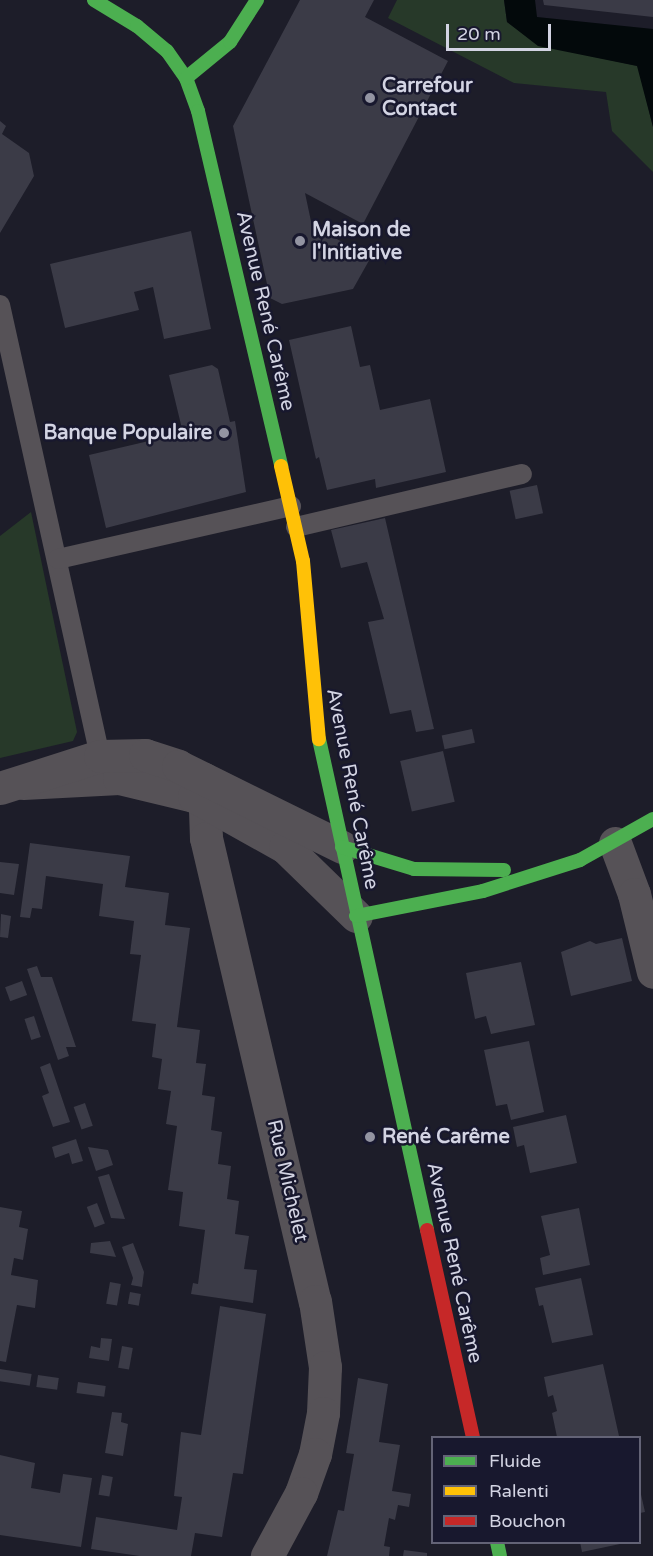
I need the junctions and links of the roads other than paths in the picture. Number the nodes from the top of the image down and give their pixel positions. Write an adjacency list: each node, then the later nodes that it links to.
1 (94, 0): 3 (street, Avenue René Carême)
2 (258, 0): 3 (street)
3 (186, 78): 6 (street, Avenue René Carême)
4 (0, 304): 8 (lane)
5 (522, 474): 7 (lane)
6 (291, 506): 7 (street, Avenue René Carême); 8 (lane)
7 (296, 527): 14 (street, Avenue René Carême)
8 (58, 559): 9 (lane)
9 (102, 767): 10 (street); 11 (street)
10 (12, 786)
11 (204, 789): 14 (street); 16 (street); 19 (street, Rue Michelet)
12 (653, 819): 13 (street)
13 (615, 843): 15 (street); 17 (street)
14 (342, 847): 15 (street); 16 (street, Avenue René Carême)
15 (559, 866): 16 (street)
16 (356, 916): 18 (street, Avenue René Carême)
17 (653, 972)
18 (473, 1436)
19 (267, 1556)

